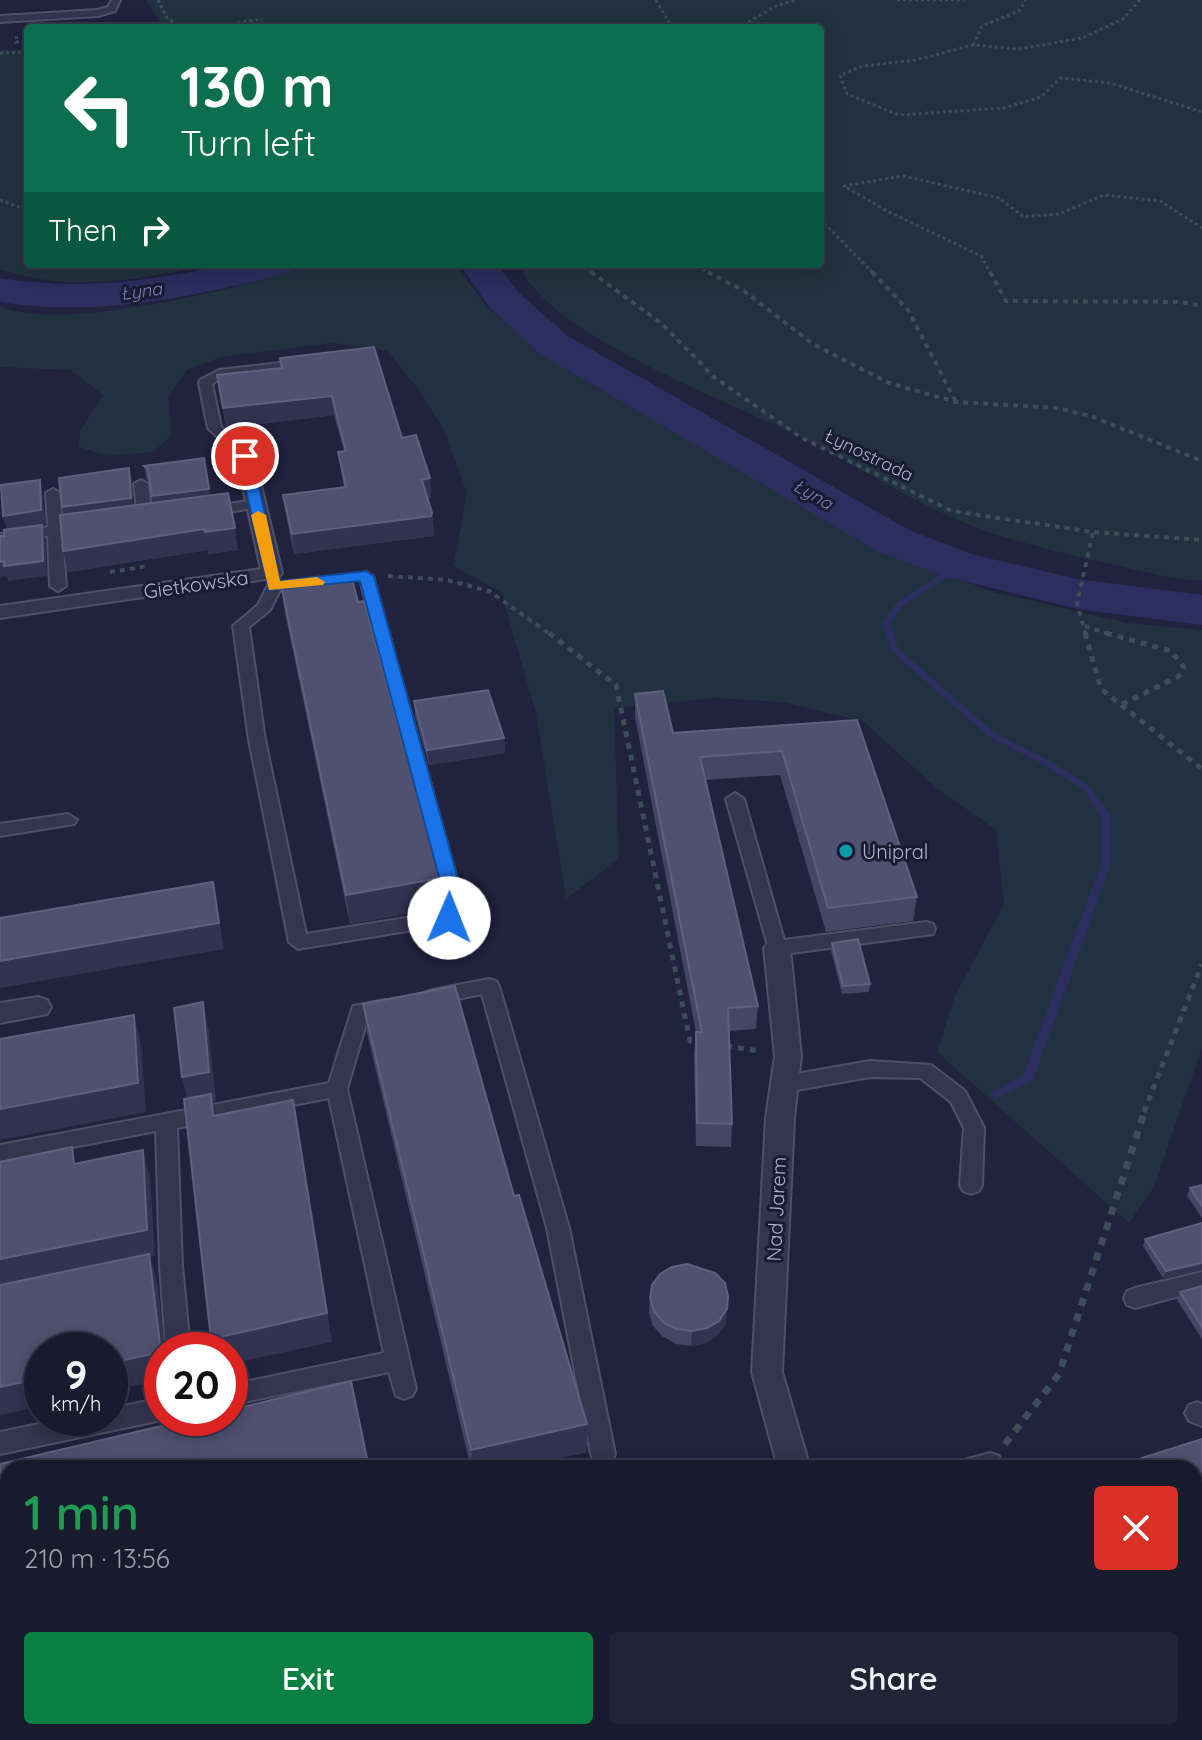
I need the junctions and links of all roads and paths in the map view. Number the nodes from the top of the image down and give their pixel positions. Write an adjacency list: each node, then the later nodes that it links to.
1 (116, 0): 9 (lane)
2 (158, 0): 11 (path)
3 (656, 0): 13 (path)
4 (797, 0): 14 (path)
5 (897, 0): 6 (path)
6 (964, 0)
7 (1026, 0): 15 (path)
8 (1140, 0): 15 (path)
9 (0, 19)
10 (262, 19): 12 (path)
11 (178, 24)
12 (232, 24)
13 (670, 24)
14 (745, 24)
15 (973, 45): 18 (path)
16 (24, 52): 17 (path)
17 (0, 53)
18 (1202, 112)
19 (0, 200): 20 (path)
20 (24, 209)
21 (824, 223): 27 (path)
22 (1202, 228): 25 (path)
23 (585, 268): 37 (path, Łynostrada)
24 (700, 268): 27 (path)
25 (1202, 306)
26 (317, 363): 28 (lane)
27 (956, 402): 29 (path)
28 (245, 456): 32 (street, Gietkowska)
29 (1202, 461)
30 (141, 484): 34 (lane)
31 (53, 493): 36 (lane)
32 (256, 504): 33 (lane); 41 (street, Gietkowska)
33 (193, 512)
34 (161, 517)
35 (100, 525): 36 (lane)
36 (55, 531): 38 (lane); 42 (lane)
37 (1093, 532): 39 (path, Łynostrada); 44 (path)
38 (0, 538)
39 (1202, 540)
40 (364, 576): 41 (lane); 55 (path)
41 (278, 582): 43 (street, Gietkowska)
42 (58, 586)
43 (0, 612)
44 (1084, 626): 45 (path); 45 (path)
45 (1121, 705): 46 (path)
46 (1202, 769)
47 (735, 799): 51 (lane)
48 (68, 820): 49 (lane)
49 (0, 830)
50 (926, 929): 51 (lane)
51 (777, 948): 57 (street, Nad Jarem)
52 (1202, 964): 72 (path)
53 (38, 1007): 54 (street)
54 (0, 1013)
55 (704, 1043)
56 (718, 1045): 57 (path)
57 (786, 1070): 61 (lane); 71 (street, Nad Jarem)
58 (337, 1089): 59 (lane); 65 (lane); 70 (lane)
59 (166, 1123): 60 (lane); 64 (lane)
60 (0, 1153)
61 (971, 1185)
62 (1202, 1281): 63 (lane)
63 (1135, 1298)
64 (175, 1332)
65 (399, 1360): 66 (lane); 67 (lane)
66 (404, 1389)
67 (248, 1391)
68 (144, 1413): 69 (lane)
69 (0, 1443)
70 (603, 1454)
71 (792, 1460)
72 (991, 1460)

